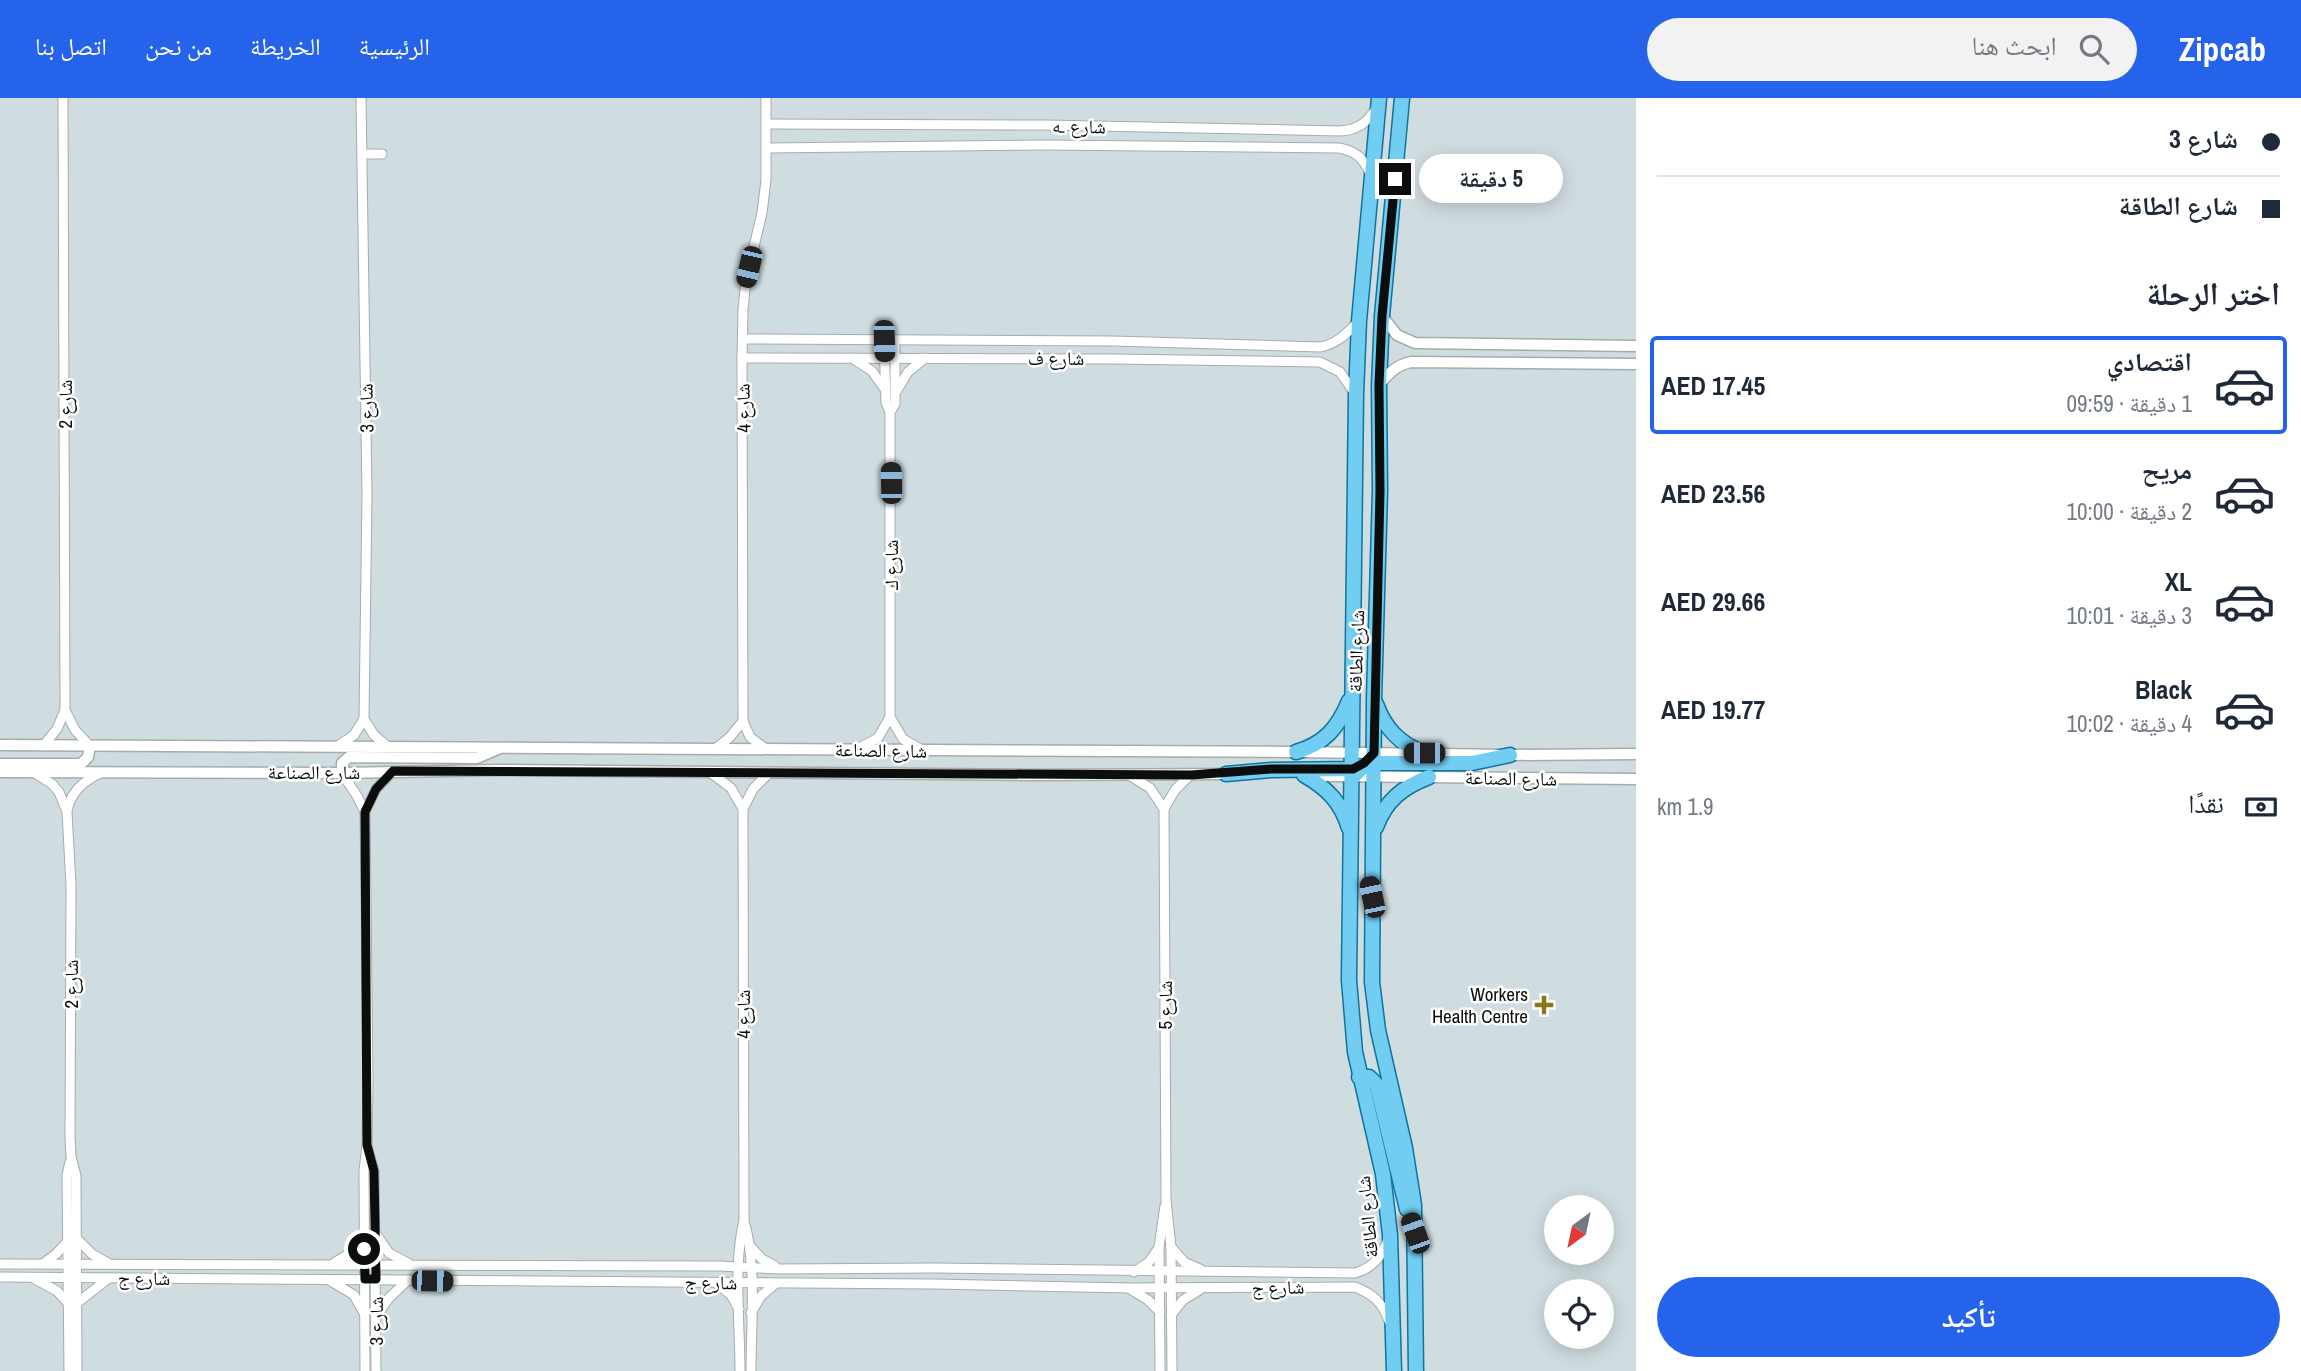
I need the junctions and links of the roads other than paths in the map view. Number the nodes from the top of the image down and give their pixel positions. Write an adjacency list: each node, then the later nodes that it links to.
1 (63, 98): 32 (street, شارع 2)
2 (361, 98): 10 (street, شارع 3)
3 (766, 98): 6 (street, شارع 4)
4 (1402, 98): 13 (main road, شارع الطاقة)
5 (1379, 102): 7 (street, شارع ـه); 12 (main road, شارع الطاقة)
6 (767, 124): 7 (street, شارع ـه); 9 (street, شارع 4)
7 (1046, 125): 8 (street)
8 (1046, 145): 9 (street, شارع ـه); 12 (street, شارع ـه)
9 (767, 148): 15 (street, شارع 4)
10 (362, 153): 11 (street); 34 (street, شارع 3)
11 (382, 154)
12 (1372, 176): 14 (main road, شارع الطاقة)
13 (1382, 316): 19 (street); 26 (main road, شارع الطاقة)
14 (1359, 321): 18 (street, شارع ف); 28 (main road, شارع الطاقة)
15 (743, 339): 16 (street, شارع ف); 22 (street, شارع 4)
16 (884, 341): 17 (street, شارع ف); 23 (street, شارع ك)
17 (895, 341): 18 (street, شارع ف); 23 (street, شارع ك)
18 (1113, 341): 24 (street)
19 (1636, 346)
20 (850, 357): 22 (street, شارع ف); 23 (street, شارع ف); 27 (street)
21 (926, 357): 23 (street, شارع ف); 24 (street, شارع ف); 27 (street)
22 (742, 358): 35 (street, شارع 4)
23 (890, 358): 27 (street, شارع ك)
24 (1114, 359): 28 (street, شارع ف)
25 (1636, 364): 26 (street)
26 (1379, 385): 31 (main road, شارع الطاقة)
27 (890, 393): 33 (street, شارع ك)
28 (1356, 394): 29 (main road, شارع الطاقة)
29 (1352, 646): 30 (main road, شارع الطاقة); 51 (main road)
30 (1352, 693): 46 (main road); 51 (main road, شارع الطاقة)
31 (1374, 699): 47 (main road); 51 (main road, شارع الطاقة)
32 (65, 710): 37 (street, شارع 2); 38 (street)
33 (890, 717): 44 (street); 45 (street)
34 (364, 719): 39 (street); 40 (street)
35 (743, 720): 42 (street); 43 (street)
36 (0, 745): 37 (street, شارع الصناعة)
37 (43, 746): 38 (street, شارع الصناعة)
38 (90, 746): 39 (street, شارع الصناعة); 50 (street)
39 (338, 746): 40 (street, شارع الصناعة)
40 (388, 747): 41 (street, شارع الصناعة)
41 (500, 747): 42 (street, شارع الصناعة); 56 (street)
42 (715, 749): 43 (street, شارع الصناعة)
43 (766, 749): 44 (street, شارع الصناعة)
44 (856, 749): 45 (street, شارع الصناعة)
45 (925, 751): 46 (street, شارع الصناعة)
46 (1296, 752): 51 (street, شارع الصناعة)
47 (1424, 753): 49 (street, شارع الصناعة); 51 (street, شارع الصناعة)
48 (1636, 754): 49 (street, شارع الصناعة)
49 (1510, 755): 51 (main road)
50 (0, 764)
51 (1363, 765): 59 (main road); 62 (street, شارع الصناعة); 63 (street, شارع الصناعة); 69 (main road, شارع الطاقة); 70 (main road, شارع الطاقة); 71 (main road)
52 (393, 771): 56 (street, شارع الصناعة); 57 (street, شارع الصناعة); 68 (street)
53 (0, 772): 54 (street, شارع الصناعة)
54 (33, 773): 55 (street, شارع الصناعة); 67 (street, شارع 2)
55 (102, 773): 56 (street, شارع الصناعة); 67 (street)
56 (342, 773): 68 (street, شارع 3)
57 (711, 773): 58 (street, شارع الصناعة); 65 (street)
58 (769, 773): 60 (street, شارع الصناعة); 65 (street)
59 (1226, 774): 61 (street, شارع الصناعة); 62 (street, شارع الصناعة)
60 (1128, 775): 61 (street, شارع الصناعة); 66 (street)
61 (1191, 775): 66 (street)
62 (1304, 775): 69 (main road)
63 (1429, 777): 64 (street, شارع الصناعة); 70 (main road)
64 (1636, 779)
65 (743, 809): 80 (street, شارع 4)
66 (1164, 809): 74 (street, شارع 5)
67 (67, 812): 79 (street, شارع 2)
68 (365, 812): 73 (street, شارع 3)
69 (1351, 837): 72 (main road, شارع الطاقة)
70 (1373, 839): 71 (main road, شارع الطاقة)
71 (1372, 897): 77 (main road, شارع الطاقة)
72 (1359, 1077): 77 (main road); 78 (main road, شارع الطاقة)
73 (367, 1145): 75 (street, شارع 3); 76 (street, شارع 3)
74 (1166, 1200): 81 (street, شارع 5); 82 (street, شارع 5)
75 (374, 1231): 88 (street, شارع 3); 89 (street)
76 (364, 1233): 87 (street); 88 (street, شارع 3)
77 (1415, 1233): 135 (main road, شارع الطاقة)
78 (1390, 1236): 99 (street, شارع ج); 125 (main road, شارع الطاقة)
79 (72, 1240): 83 (street); 85 (street, شارع 2); 86 (street)
80 (744, 1247): 90 (street); 91 (street, شارع 4); 92 (street, شارع 4); 94 (street)
81 (1159, 1247): 96 (street); 97 (street, شارع 5)
82 (1171, 1247): 98 (street); 100 (street, شارع 5)
83 (44, 1263): 84 (street, شارع ج); 85 (street, شارع ج)
84 (0, 1264)
85 (72, 1264): 86 (street, شارع ج); 103 (street, شارع 2)
86 (110, 1264): 87 (street, شارع ج)
87 (331, 1265): 88 (street, شارع ج)
88 (370, 1265): 89 (street, شارع ج); 106 (street, شارع 3)
89 (413, 1265): 90 (street, شارع ج)
90 (719, 1266): 91 (street, شارع ج)
91 (738, 1267): 92 (street, شارع ج); 109 (street, شارع 4)
92 (750, 1267): 94 (street, شارع ج); 110 (street, شارع 4)
93 (934, 1268): 94 (street, شارع ج); 95 (street, شارع ج); 112 (street)
94 (779, 1269)
95 (1042, 1270): 96 (street, شارع ج); 113 (street)
96 (1134, 1272): 97 (street, شارع ج)
97 (1160, 1272): 100 (street, شارع ج); 116 (street, شارع 5)
98 (1208, 1272): 99 (street, شارع ج); 100 (street, شارع ج)
99 (1279, 1272): 114 (street)
100 (1171, 1273): 116 (street, شارع 5)
101 (0, 1277): 102 (street, شارع ج)
102 (31, 1277): 103 (street, شارع ج); 118 (street)
103 (73, 1278): 104 (street, شارع ج); 118 (street, شارع 2)
104 (110, 1278): 105 (street, شارع ج); 118 (street)
105 (328, 1279): 106 (street, شارع ج); 121 (street)
106 (370, 1279): 107 (street, شارع ج); 121 (street, شارع 3); 124 (street, شارع 3)
107 (408, 1280): 108 (street, شارع ج); 124 (street)
108 (715, 1282): 109 (street, شارع ج); 119 (street)
109 (739, 1283): 110 (street, شارع ج); 119 (street, شارع 4)
110 (751, 1283): 111 (street, شارع ج); 122 (street, شارع 4)
111 (776, 1284): 112 (street, شارع ج); 122 (street)
112 (934, 1284): 113 (street, شارع ج)
113 (1042, 1286): 115 (street, شارع ج)
114 (1280, 1286): 117 (street, شارع ج); 125 (street, شارع ج)
115 (1129, 1288): 116 (street, شارع ج); 120 (street)
116 (1165, 1288): 117 (street, شارع ج); 120 (street, شارع 5); 123 (street, شارع 5)
117 (1202, 1288): 123 (street)
118 (73, 1303): 126 (street, شارع 2); 127 (street, شارع 2)
119 (740, 1311): 130 (street, شارع 4)
120 (1160, 1312): 132 (street, شارع 5)
121 (365, 1314): 128 (street, شارع 3)
122 (751, 1315): 131 (street, شارع 4)
123 (1171, 1315): 133 (street, شارع 5)
124 (375, 1319): 129 (street, شارع 3)
125 (1394, 1336): 134 (main road, شارع الطاقة)
126 (69, 1371)
127 (77, 1371)
128 (365, 1371)
129 (376, 1371)
130 (740, 1371)
131 (751, 1371)
132 (1160, 1371)
133 (1172, 1371)
134 (1394, 1371)
135 (1416, 1371)

